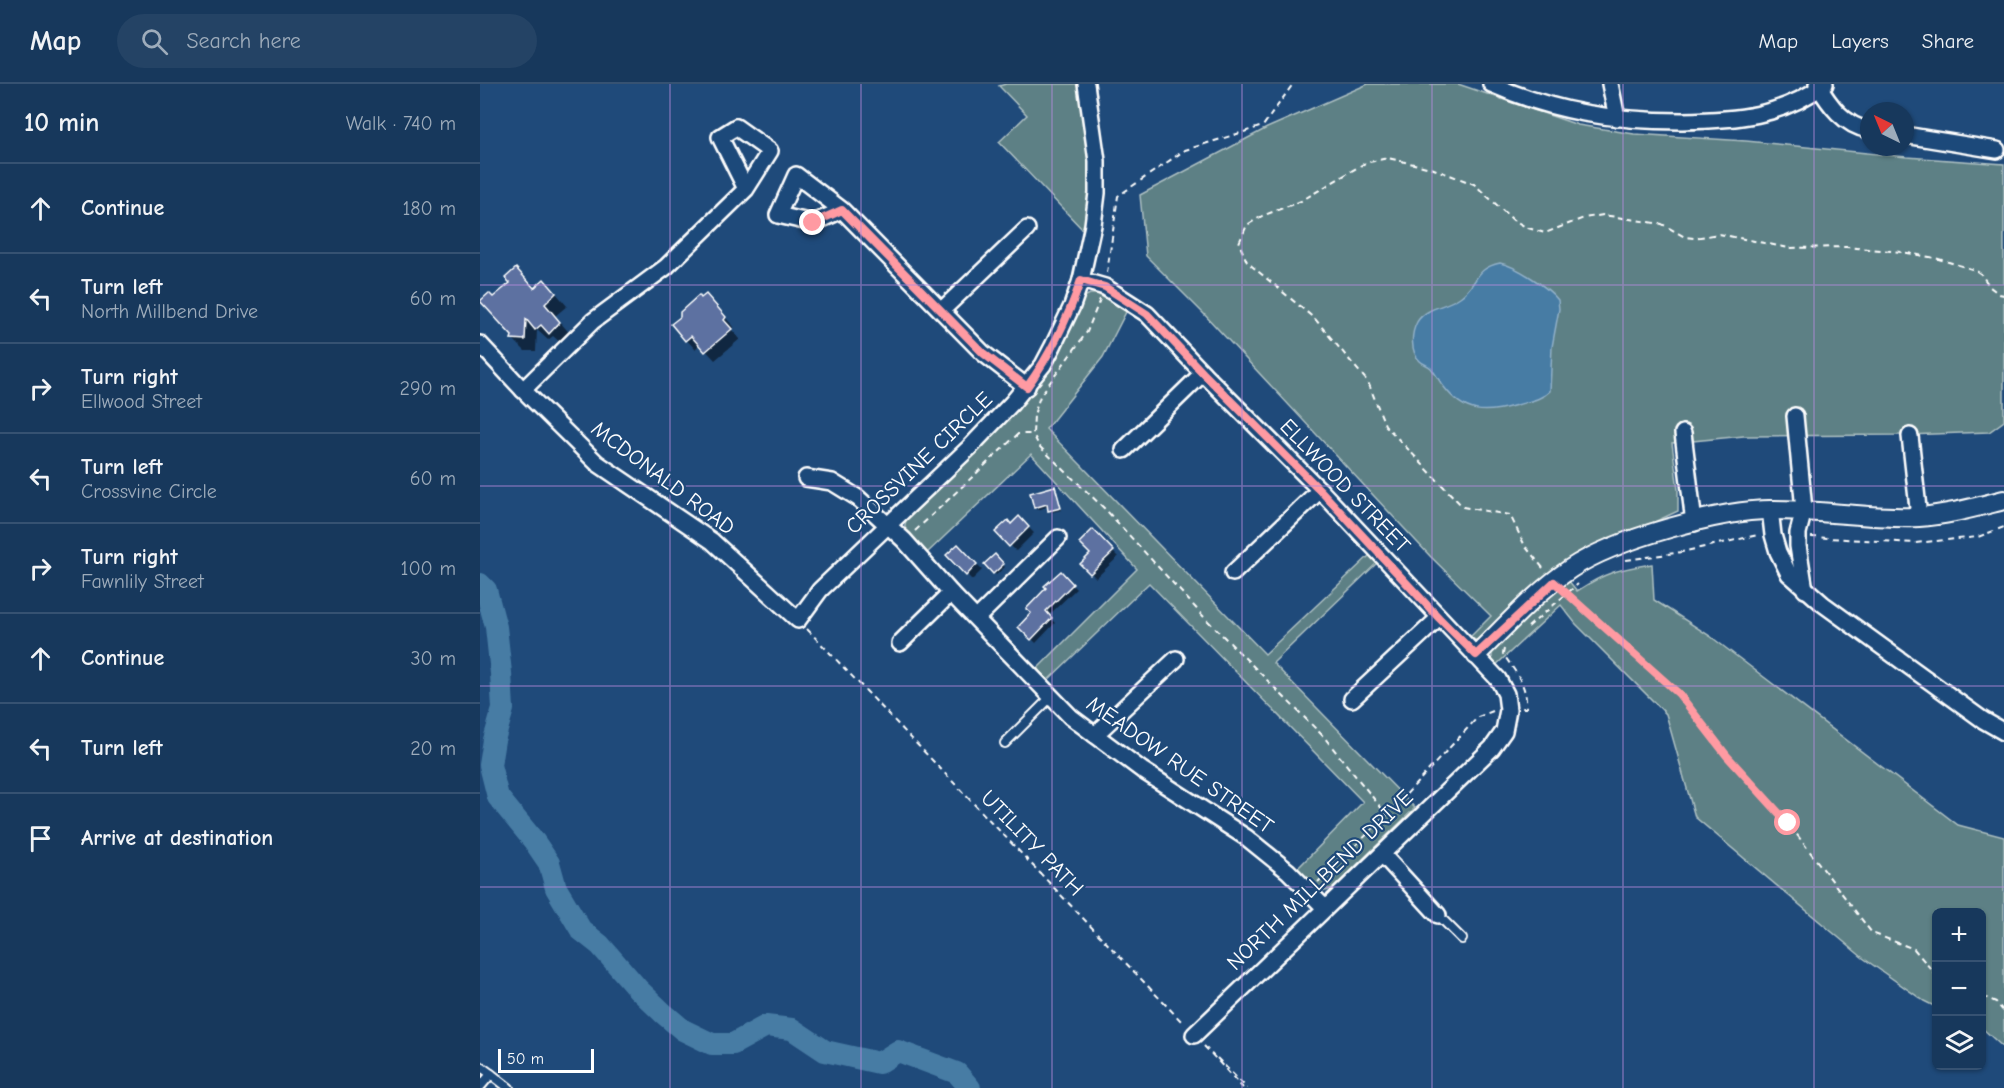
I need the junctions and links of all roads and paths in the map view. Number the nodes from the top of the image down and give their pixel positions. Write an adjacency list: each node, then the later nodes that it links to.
1 (1086, 84): 13 (street, CROSSVINE CIRCLE)
2 (1293, 84): 14 (path)
3 (1491, 84): 6 (street)
4 (1610, 84): 6 (street)
5 (1821, 85): 6 (street); 7 (street)
6 (1617, 118)
7 (1860, 128)
8 (1914, 136): 9 (street)
9 (1997, 150)
10 (746, 189): 20 (street)
11 (842, 210): 16 (street)
12 (1027, 229): 16 (street)
13 (1081, 280): 14 (street, ELLWOOD STREET); 19 (street, CROSSVINE CIRCLE)
14 (1105, 287): 18 (street, ELLWOOD STREET); 23 (path)
15 (2004, 295): 42 (path)
16 (942, 310): 19 (street)
17 (480, 344): 20 (street, MCDONALD ROAD)
18 (1203, 373): 25 (street); 27 (street, ELLWOOD STREET)
19 (1027, 387): 33 (street, CROSSVINE CIRCLE)
20 (523, 390): 47 (street, MCDONALD ROAD)
21 (1795, 416): 30 (street)
22 (1683, 433): 32 (street)
23 (1033, 434): 38 (path); 59 (path)
24 (1910, 436): 31 (street)
25 (1124, 450)
26 (806, 478): 33 (street, MEADOW RUE STREET)
27 (1320, 490): 40 (street); 46 (street, ELLWOOD STREET)
28 (2004, 500): 31 (street)
29 (1770, 509): 30 (street); 32 (street); 36 (street)
30 (1804, 510): 31 (street); 35 (street)
31 (1918, 517)
32 (1694, 523): 42 (street)
33 (889, 525): 38 (street, MEADOW RUE STREET); 47 (street, CROSSVINE CIRCLE)
34 (2004, 527): 35 (path)
35 (1798, 533): 43 (street)
36 (1773, 535): 39 (path); 43 (street)
37 (1058, 538): 45 (street)
38 (904, 540): 44 (street, MEADOW RUE STREET)
39 (1626, 560)
40 (1233, 573)
41 (1582, 580): 42 (path)
42 (1560, 587): 48 (path); 51 (street); 65 (path)
43 (1805, 590): 56 (street)
44 (951, 592): 45 (street, MEADOW RUE STREET); 49 (street)
45 (977, 618): 53 (street, MEADOW RUE STREET)
46 (1439, 618): 51 (street, ELLWOOD STREET); 54 (street)
47 (798, 620): 68 (path, UTILITY PATH)
48 (1521, 633)
49 (900, 644)
50 (1504, 647): 55 (path)
51 (1476, 655): 55 (street, ELLWOOD STREET)
52 (1176, 659): 57 (street)
53 (1051, 697): 57 (street, MEADOW RUE STREET); 58 (lane)
54 (1352, 699)
55 (1508, 710): 59 (path); 60 (street, NORTH MILLBEND DRIVE)
56 (2004, 732)
57 (1095, 735): 61 (street, MEADOW RUE STREET)
58 (1005, 743)
59 (1387, 815): 61 (path)
60 (1382, 854): 62 (street, NORTH MILLBEND DRIVE); 63 (street)
61 (1309, 891): 62 (street, MEADOW RUE STREET)
62 (1325, 908): 68 (street, NORTH MILLBEND DRIVE)
63 (1438, 915): 64 (lane)
64 (1462, 939)
65 (1932, 970)
66 (1986, 998): 67 (path)
67 (2004, 1012)
68 (1194, 1035): 73 (path, UTILITY PATH); 74 (path)
69 (480, 1066): 70 (lane)
70 (491, 1074): 71 (lane); 72 (lane)
71 (480, 1087)
72 (509, 1088)
73 (1243, 1088)
74 (1247, 1088)

